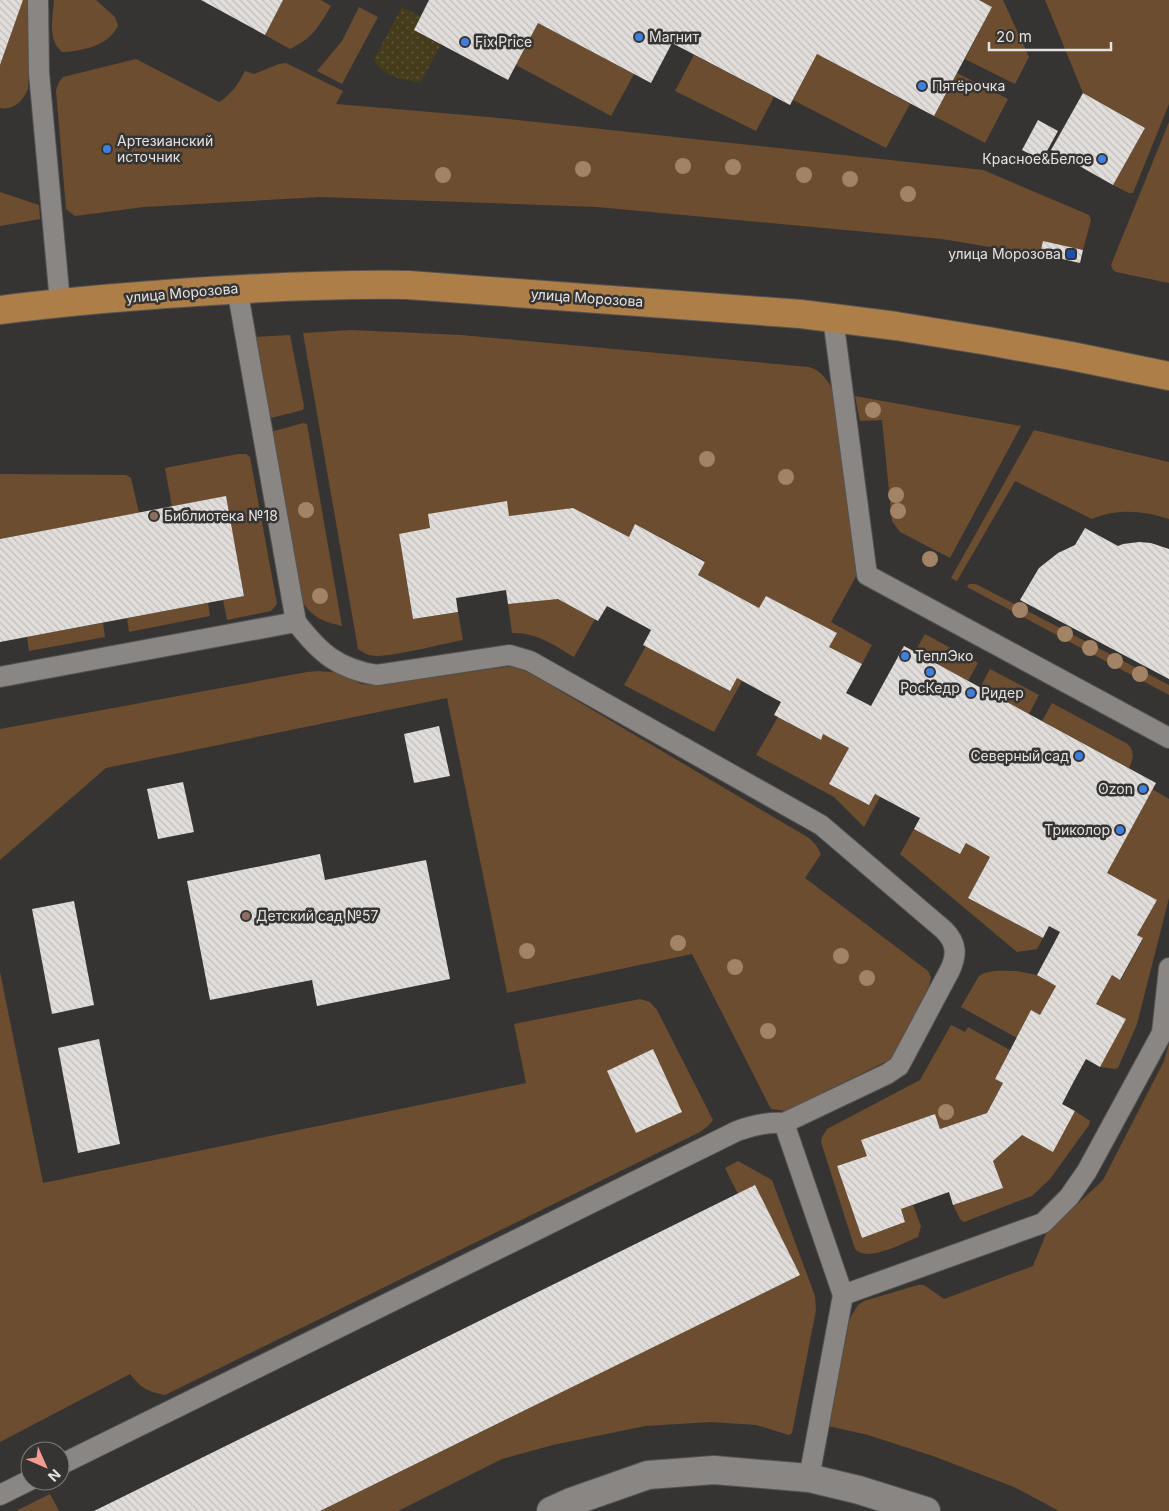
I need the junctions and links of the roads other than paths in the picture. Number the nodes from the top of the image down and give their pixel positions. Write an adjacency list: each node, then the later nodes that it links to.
1 (38, 0): 3 (lane)
2 (237, 288): 3 (main road, улица Морозова); 5 (main road, улица Морозова); 7 (lane)
3 (60, 302): 4 (main road, улица Морозова)
4 (0, 310)
5 (833, 318): 6 (main road, улица Морозова); 9 (lane)
6 (1169, 376)
7 (296, 622): 8 (lane); 11 (lane)
8 (0, 677)
9 (1169, 738)
10 (1169, 968): 12 (lane)
11 (784, 1123): 12 (lane); 13 (lane)
12 (843, 1295): 14 (lane)
13 (70, 1460)
14 (809, 1478): 17 (street); 18 (street)
15 (20, 1485): 16 (lane)
16 (0, 1495)
17 (864, 1501): 19 (street)
18 (551, 1511)
19 (926, 1511)

